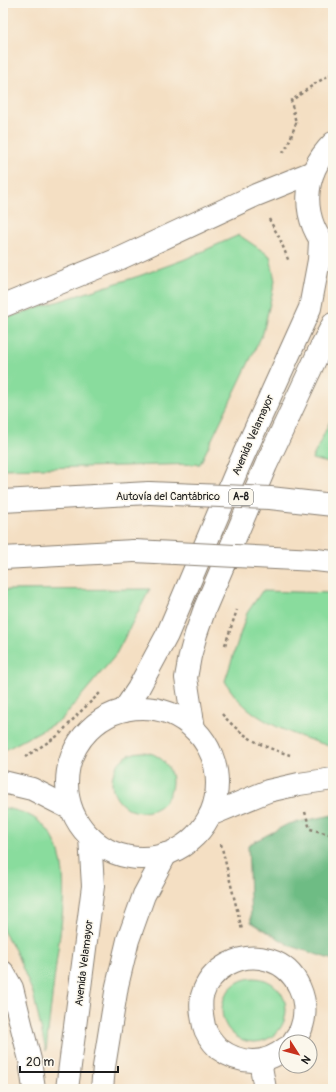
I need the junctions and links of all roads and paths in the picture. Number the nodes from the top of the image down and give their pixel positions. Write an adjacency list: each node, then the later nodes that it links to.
1 (333, 74): 3 (path)
2 (333, 143): 4 (main road)
3 (281, 158)
4 (313, 172): 5 (main road); 6 (main road)
5 (256, 195): 7 (path); 8 (main road)
6 (327, 248): 17 (main road, Avenida Velamayor)
7 (292, 268)
8 (3, 306)
9 (333, 324): 19 (main road)
10 (3, 501): 11 (main road, Autovía del Cantábrico / A-8, bridge)
11 (333, 505)
12 (3, 558): 13 (main road, bridge)
13 (324, 561)
14 (239, 605): 15 (path)
15 (223, 650)
16 (102, 691): 20 (path)
17 (124, 710): 19 (main road); 24 (main road)
18 (219, 711): 23 (path)
19 (194, 729): 25 (main road)
20 (22, 759)
21 (333, 779): 23 (main road)
22 (3, 782): 24 (main road)
23 (299, 784): 25 (main road); 26 (path)
24 (71, 809): 27 (main road)
25 (210, 815): 29 (main road)
26 (333, 834)
27 (90, 837): 29 (main road); 36 (main road, Avenida Velamayor)
28 (221, 844): 30 (path)
29 (166, 854): 37 (main road)
30 (248, 958): 32 (main road); 34 (main road)
31 (3, 972): 35 (main road)
32 (298, 1034)
33 (278, 1055): 34 (main road)
34 (260, 1061): 38 (main road)
35 (34, 1089)
36 (67, 1089)
37 (102, 1089)
38 (265, 1089)

